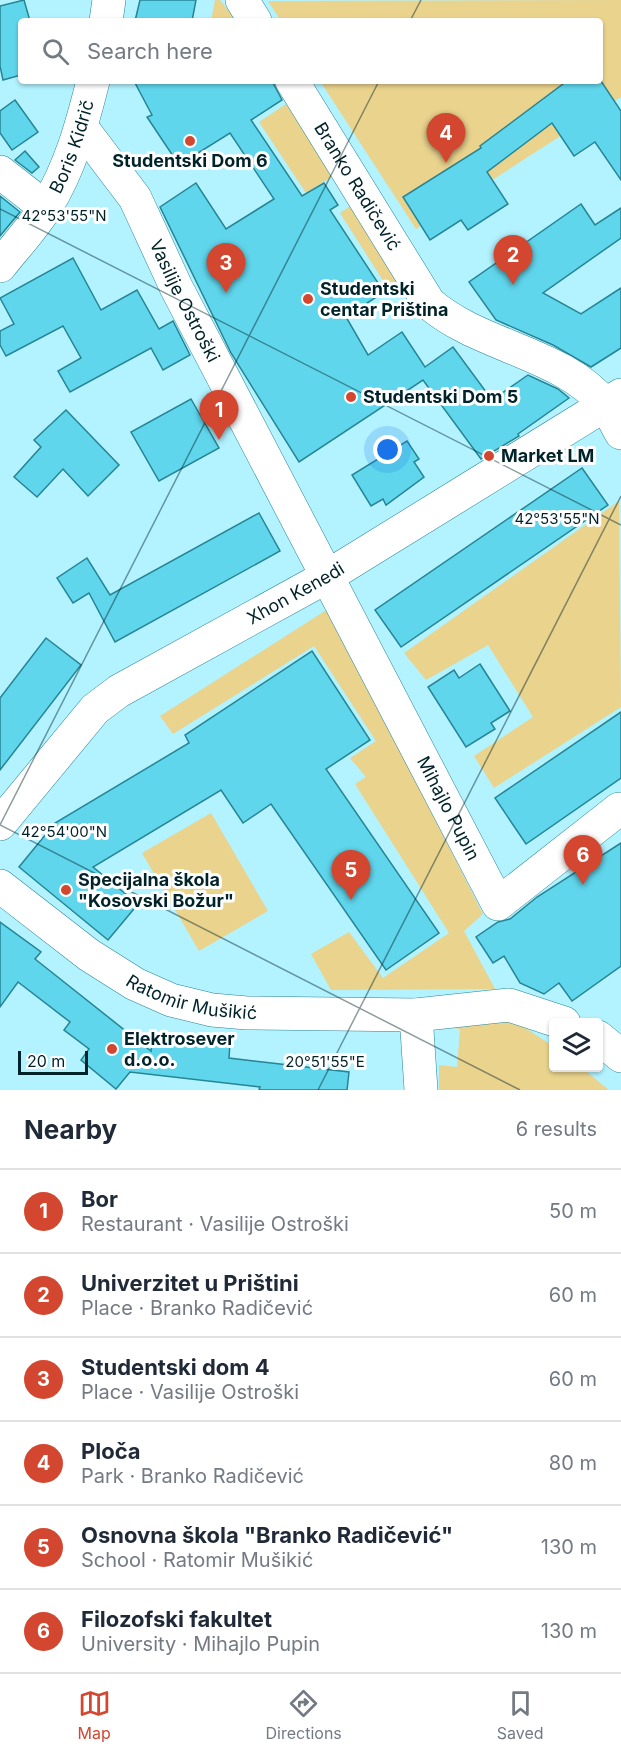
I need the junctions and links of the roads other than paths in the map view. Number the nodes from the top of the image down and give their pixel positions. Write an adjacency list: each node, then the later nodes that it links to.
1 (109, 0): 3 (street)
2 (242, 0): 4 (street)
3 (106, 18)
4 (253, 18)
5 (92, 84): 7 (street, Boris Kidrič)
6 (294, 84): 11 (street, Branko Radičević)
7 (82, 128): 9 (street, Boris Kidrič); 13 (street, Vasilije Ostroški)
8 (0, 172): 9 (street)
9 (46, 208): 10 (street, Boris Kidrič)
10 (0, 266)
11 (613, 400): 12 (street, Branko Radičević); 13 (street, Xhon Kenedi)
12 (621, 434)
13 (328, 576): 14 (street, Mihajlo Pupin); 15 (street, Xhon Kenedi)
14 (619, 809)
15 (0, 824)
16 (0, 886): 17 (street, Ratomir Mušikić)
17 (416, 1015): 18 (street, Ratomir Mušikić); 21 (street)
18 (549, 1018)
19 (603, 1041): 20 (street)
20 (621, 1056)
21 (422, 1090)

